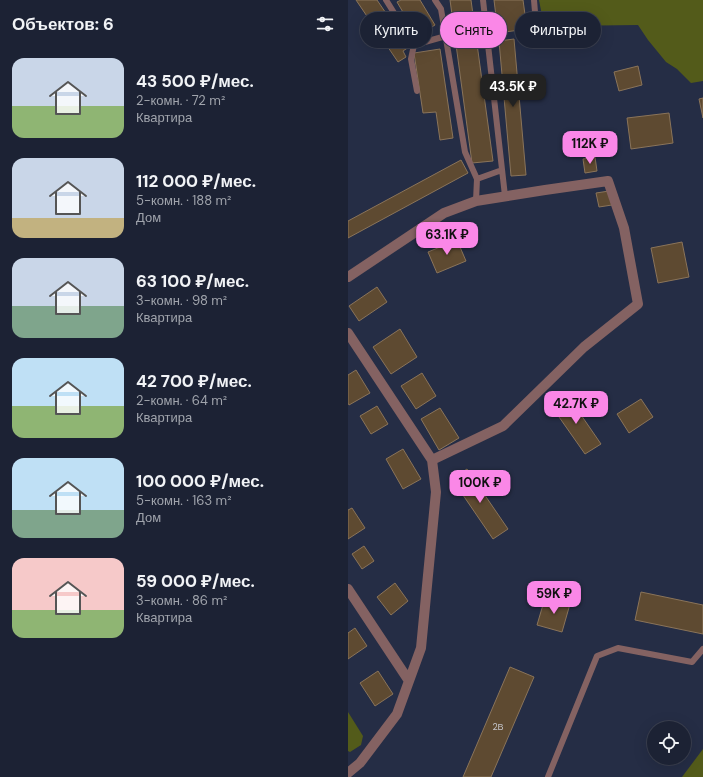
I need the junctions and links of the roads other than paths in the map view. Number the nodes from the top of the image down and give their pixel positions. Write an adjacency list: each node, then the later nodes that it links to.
1 (386, 0): 5 (lane)
2 (436, 0): 6 (lane)
3 (483, 0): 11 (lane)
4 (534, 0): 7 (lane)
5 (393, 12)
6 (442, 12)
7 (535, 12)
8 (414, 48): 10 (lane)
9 (448, 48): 12 (lane)
10 (417, 91)
11 (502, 170): 12 (lane); 13 (lane)
12 (477, 179): 14 (lane)
13 (505, 196): 14 (street); 17 (street)
14 (476, 201): 15 (street)
15 (348, 277)
16 (348, 333): 17 (street)
17 (432, 460): 20 (street)
18 (348, 589): 20 (street)
19 (703, 649): 22 (lane)
20 (409, 681): 21 (street)
21 (348, 773)
22 (548, 777)

